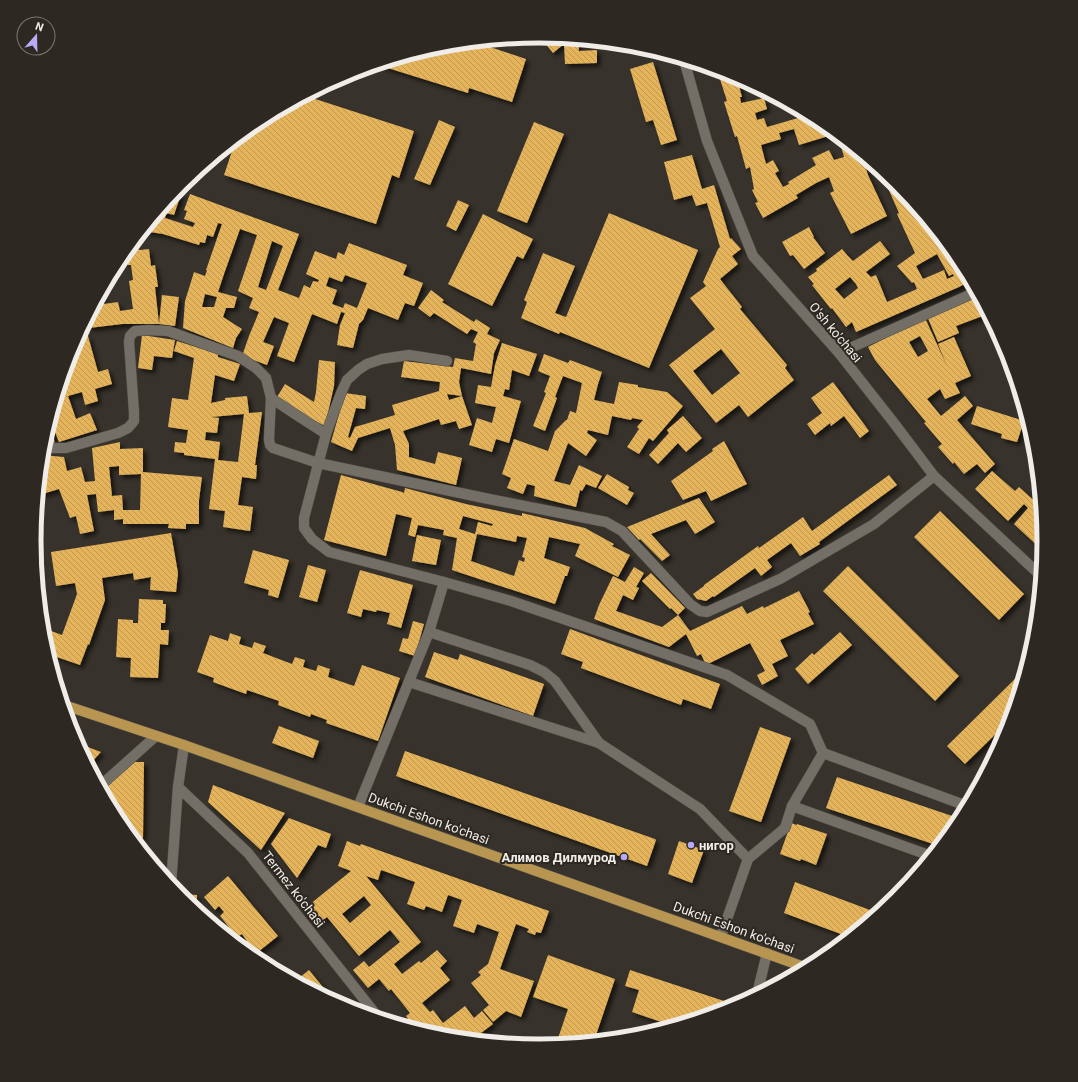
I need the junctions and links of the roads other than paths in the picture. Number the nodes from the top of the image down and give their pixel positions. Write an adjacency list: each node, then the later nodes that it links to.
1 (685, 65): 3 (street, O'sh ko'chasi)
2 (971, 294): 3 (street)
3 (839, 353): 9 (street, O'sh ko'chasi)
4 (447, 361): 6 (street)
5 (271, 398): 6 (street); 7 (street); 8 (street)
6 (326, 434): 8 (street)
7 (50, 448)
8 (318, 463): 9 (street); 11 (street)
9 (934, 476): 10 (street, O'sh ko'chasi)
10 (1036, 571)
11 (444, 582): 12 (street); 18 (street)
12 (429, 632): 13 (street); 16 (street)
13 (410, 682): 16 (street); 23 (street)
14 (69, 707): 15 (main road, Dukchi Eshon ko'chasi)
15 (156, 736): 17 (main road, Dukchi Eshon ko'chasi); 19 (street)
16 (599, 744): 25 (street)
17 (184, 745): 20 (street); 23 (main road, Dukchi Eshon ko'chasi)
18 (823, 753): 21 (street); 22 (street)
19 (104, 783)
20 (178, 787): 26 (street); 31 (street, Termez ko'chasi)
21 (962, 804)
22 (792, 806): 24 (street); 25 (street)
23 (358, 807): 27 (main road, Dukchi Eshon ko'chasi)
24 (926, 854)
25 (748, 859): 27 (street)
26 (172, 876)
27 (721, 936): 28 (main road, Dukchi Eshon ko'chasi)
28 (767, 953): 29 (main road, Dukchi Eshon ko'chasi); 30 (street)
29 (799, 965)
30 (758, 988)
31 (372, 1010)

